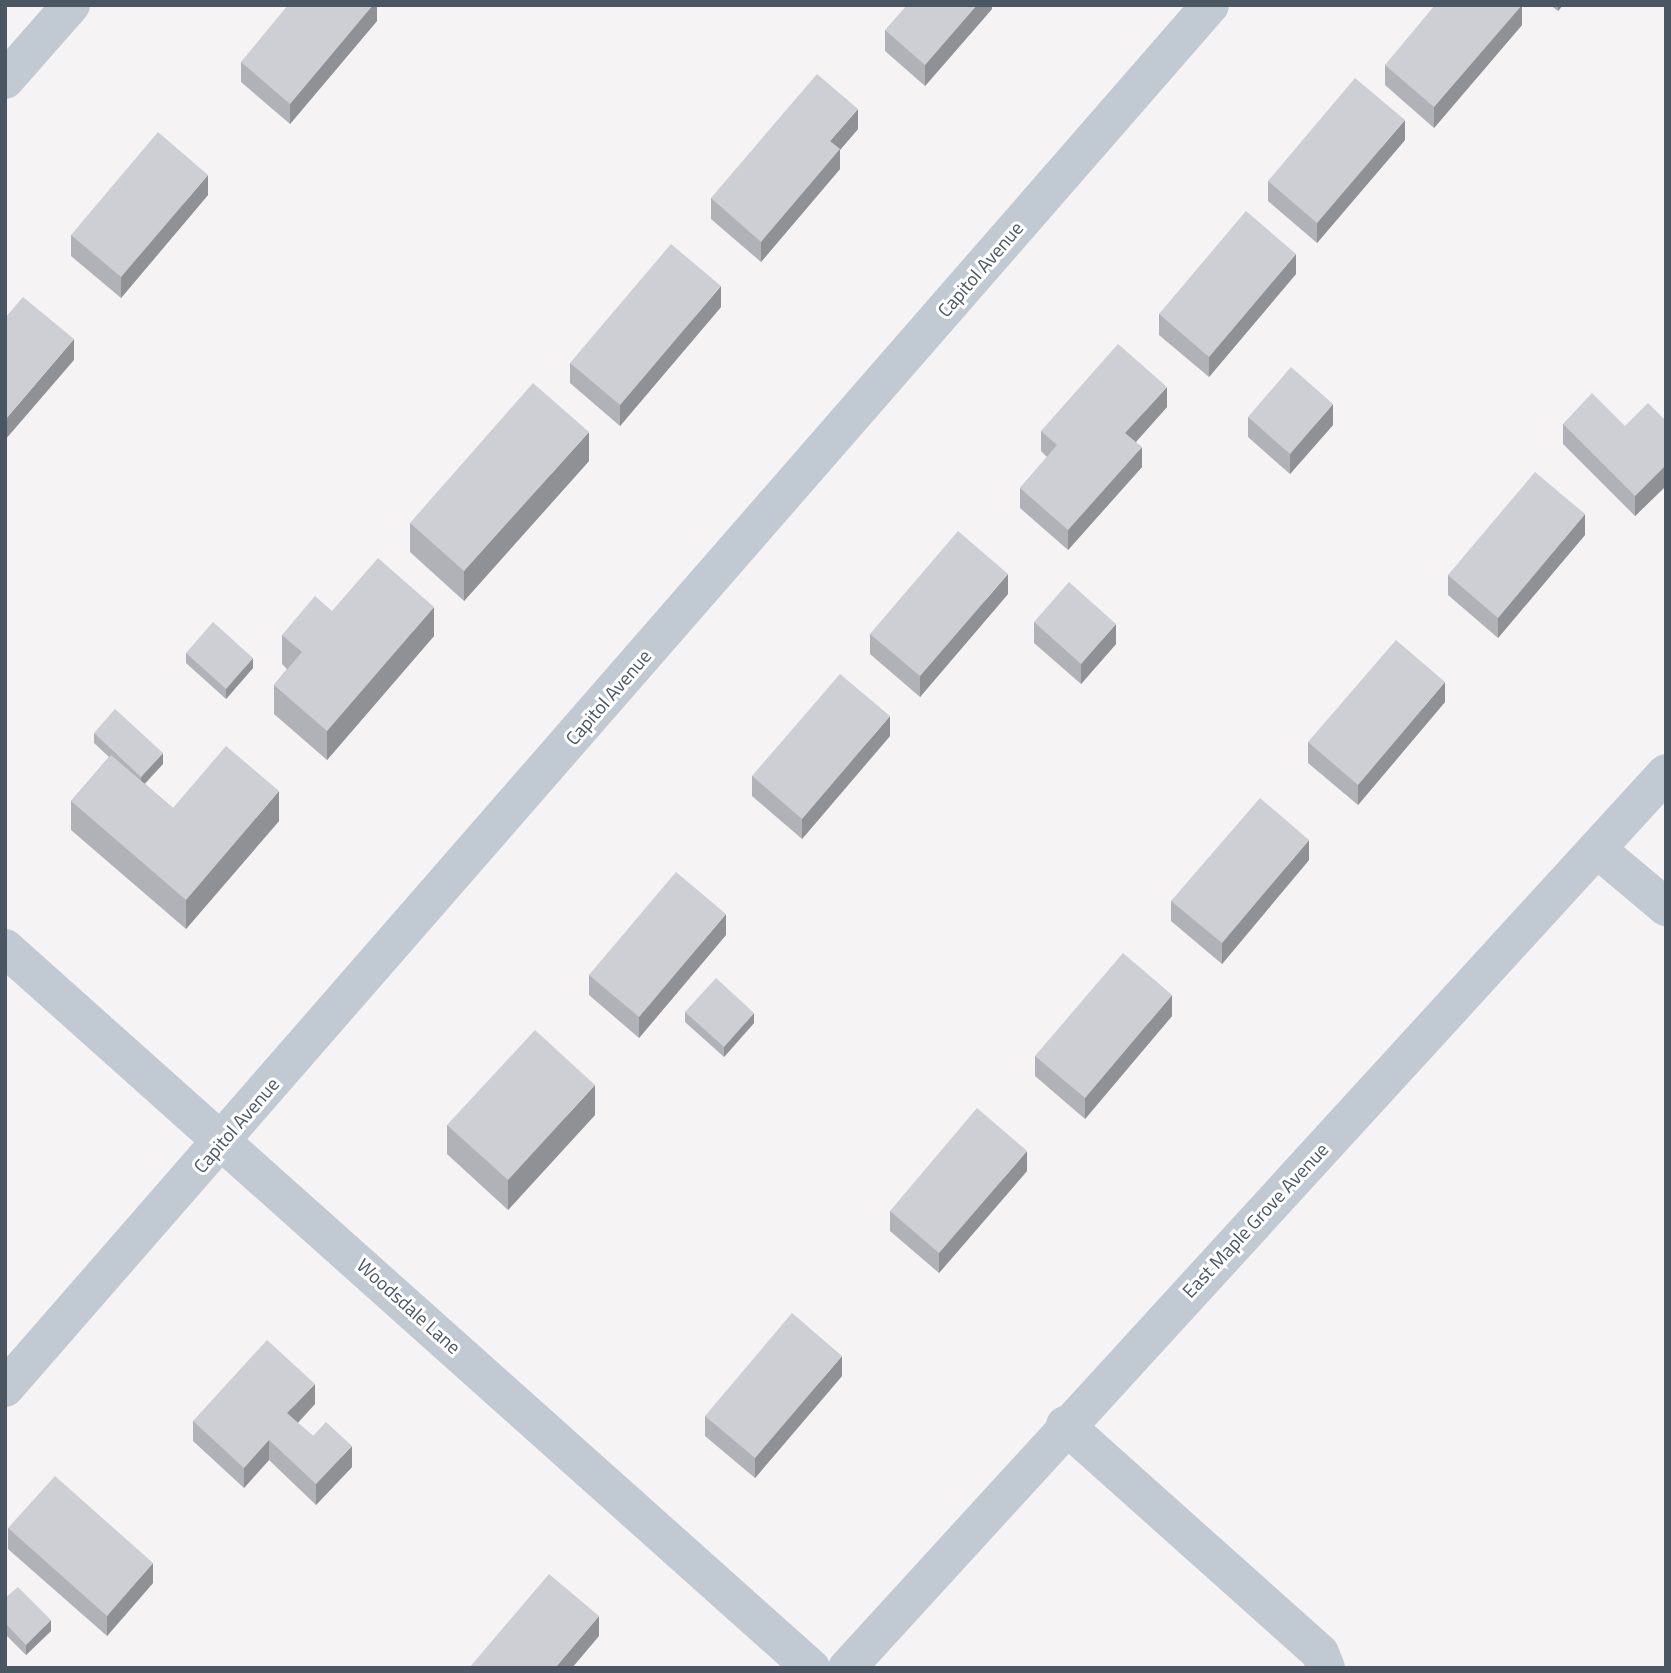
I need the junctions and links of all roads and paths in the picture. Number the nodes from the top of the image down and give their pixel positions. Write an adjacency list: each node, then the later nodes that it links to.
1 (71, 5): 3 (street)
2 (1210, 5): 8 (street, Capitol Avenue)
3 (5, 80)
4 (1666, 773): 5 (street, East Maple Grove Avenue)
5 (1598, 850): 6 (street); 10 (street, East Maple Grove Avenue)
6 (1666, 907)
7 (5, 948): 8 (street, Woodsdale Lane)
8 (224, 1139): 9 (street, Capitol Avenue); 11 (street, Woodsdale Lane)
9 (5, 1388)
10 (1065, 1425): 12 (street, East Maple Grove Avenue); 13 (street)
11 (811, 1668)
12 (847, 1668)
13 (1326, 1668)

